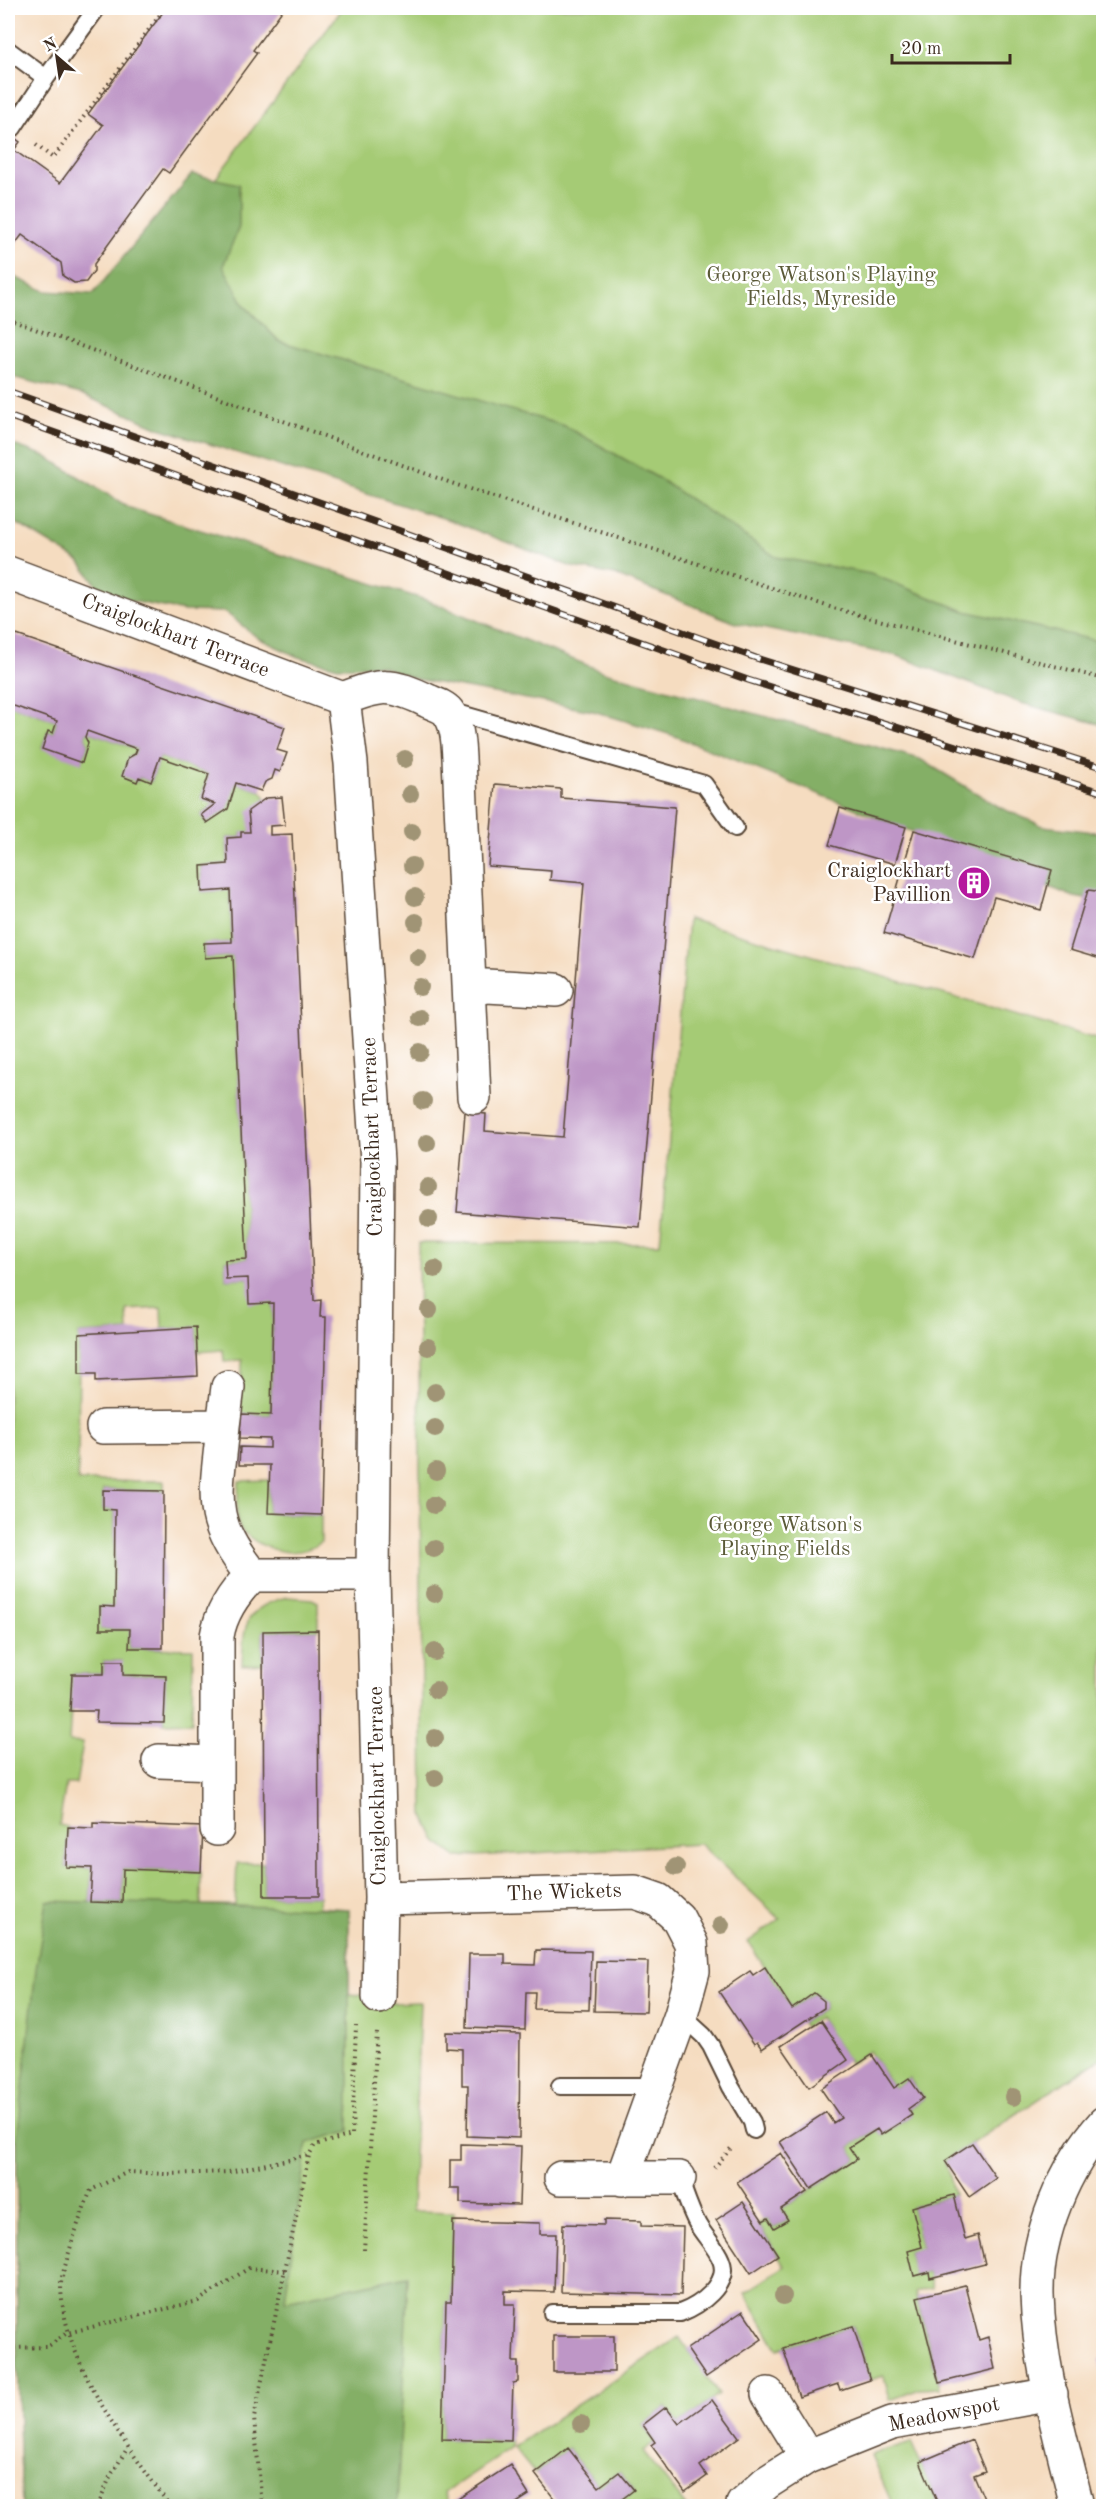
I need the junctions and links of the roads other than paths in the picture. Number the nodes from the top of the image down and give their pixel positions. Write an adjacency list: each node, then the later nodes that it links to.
1 (97, 8): 3 (lane)
2 (8, 50): 3 (lane)
3 (46, 78): 4 (lane)
4 (13, 128)
5 (8, 573): 6 (street, Craiglockhart Terrace)
6 (342, 699): 7 (street); 16 (street, Craiglockhart Terrace)
7 (447, 710): 8 (lane); 9 (street)
8 (735, 828)
9 (469, 985): 10 (street); 11 (street)
10 (556, 990)
11 (474, 1097)
12 (228, 1387): 13 (street)
13 (223, 1426): 14 (street); 15 (street)
14 (103, 1427)
15 (252, 1575): 16 (street); 18 (street)
16 (373, 1575): 20 (street, Craiglockhart Terrace)
17 (159, 1761): 18 (street)
18 (217, 1763): 19 (street)
19 (217, 1829)
20 (381, 1898): 21 (street, Craiglockhart Terrace); 22 (street, The Wickets)
21 (379, 1997)
22 (681, 2015): 24 (street, The Wickets); 26 (lane)
23 (560, 2086): 24 (lane)
24 (655, 2086): 29 (street, The Wickets)
25 (1104, 2123): 32 (street)
26 (754, 2130)
27 (561, 2178): 29 (street)
28 (679, 2178): 29 (street); 30 (lane)
29 (622, 2179)
30 (552, 2313)
31 (768, 2394): 33 (street)
32 (1051, 2394): 33 (street, Meadowspot); 35 (street)
33 (807, 2457): 34 (street, Meadowspot)
34 (743, 2504)
35 (1077, 2506)

